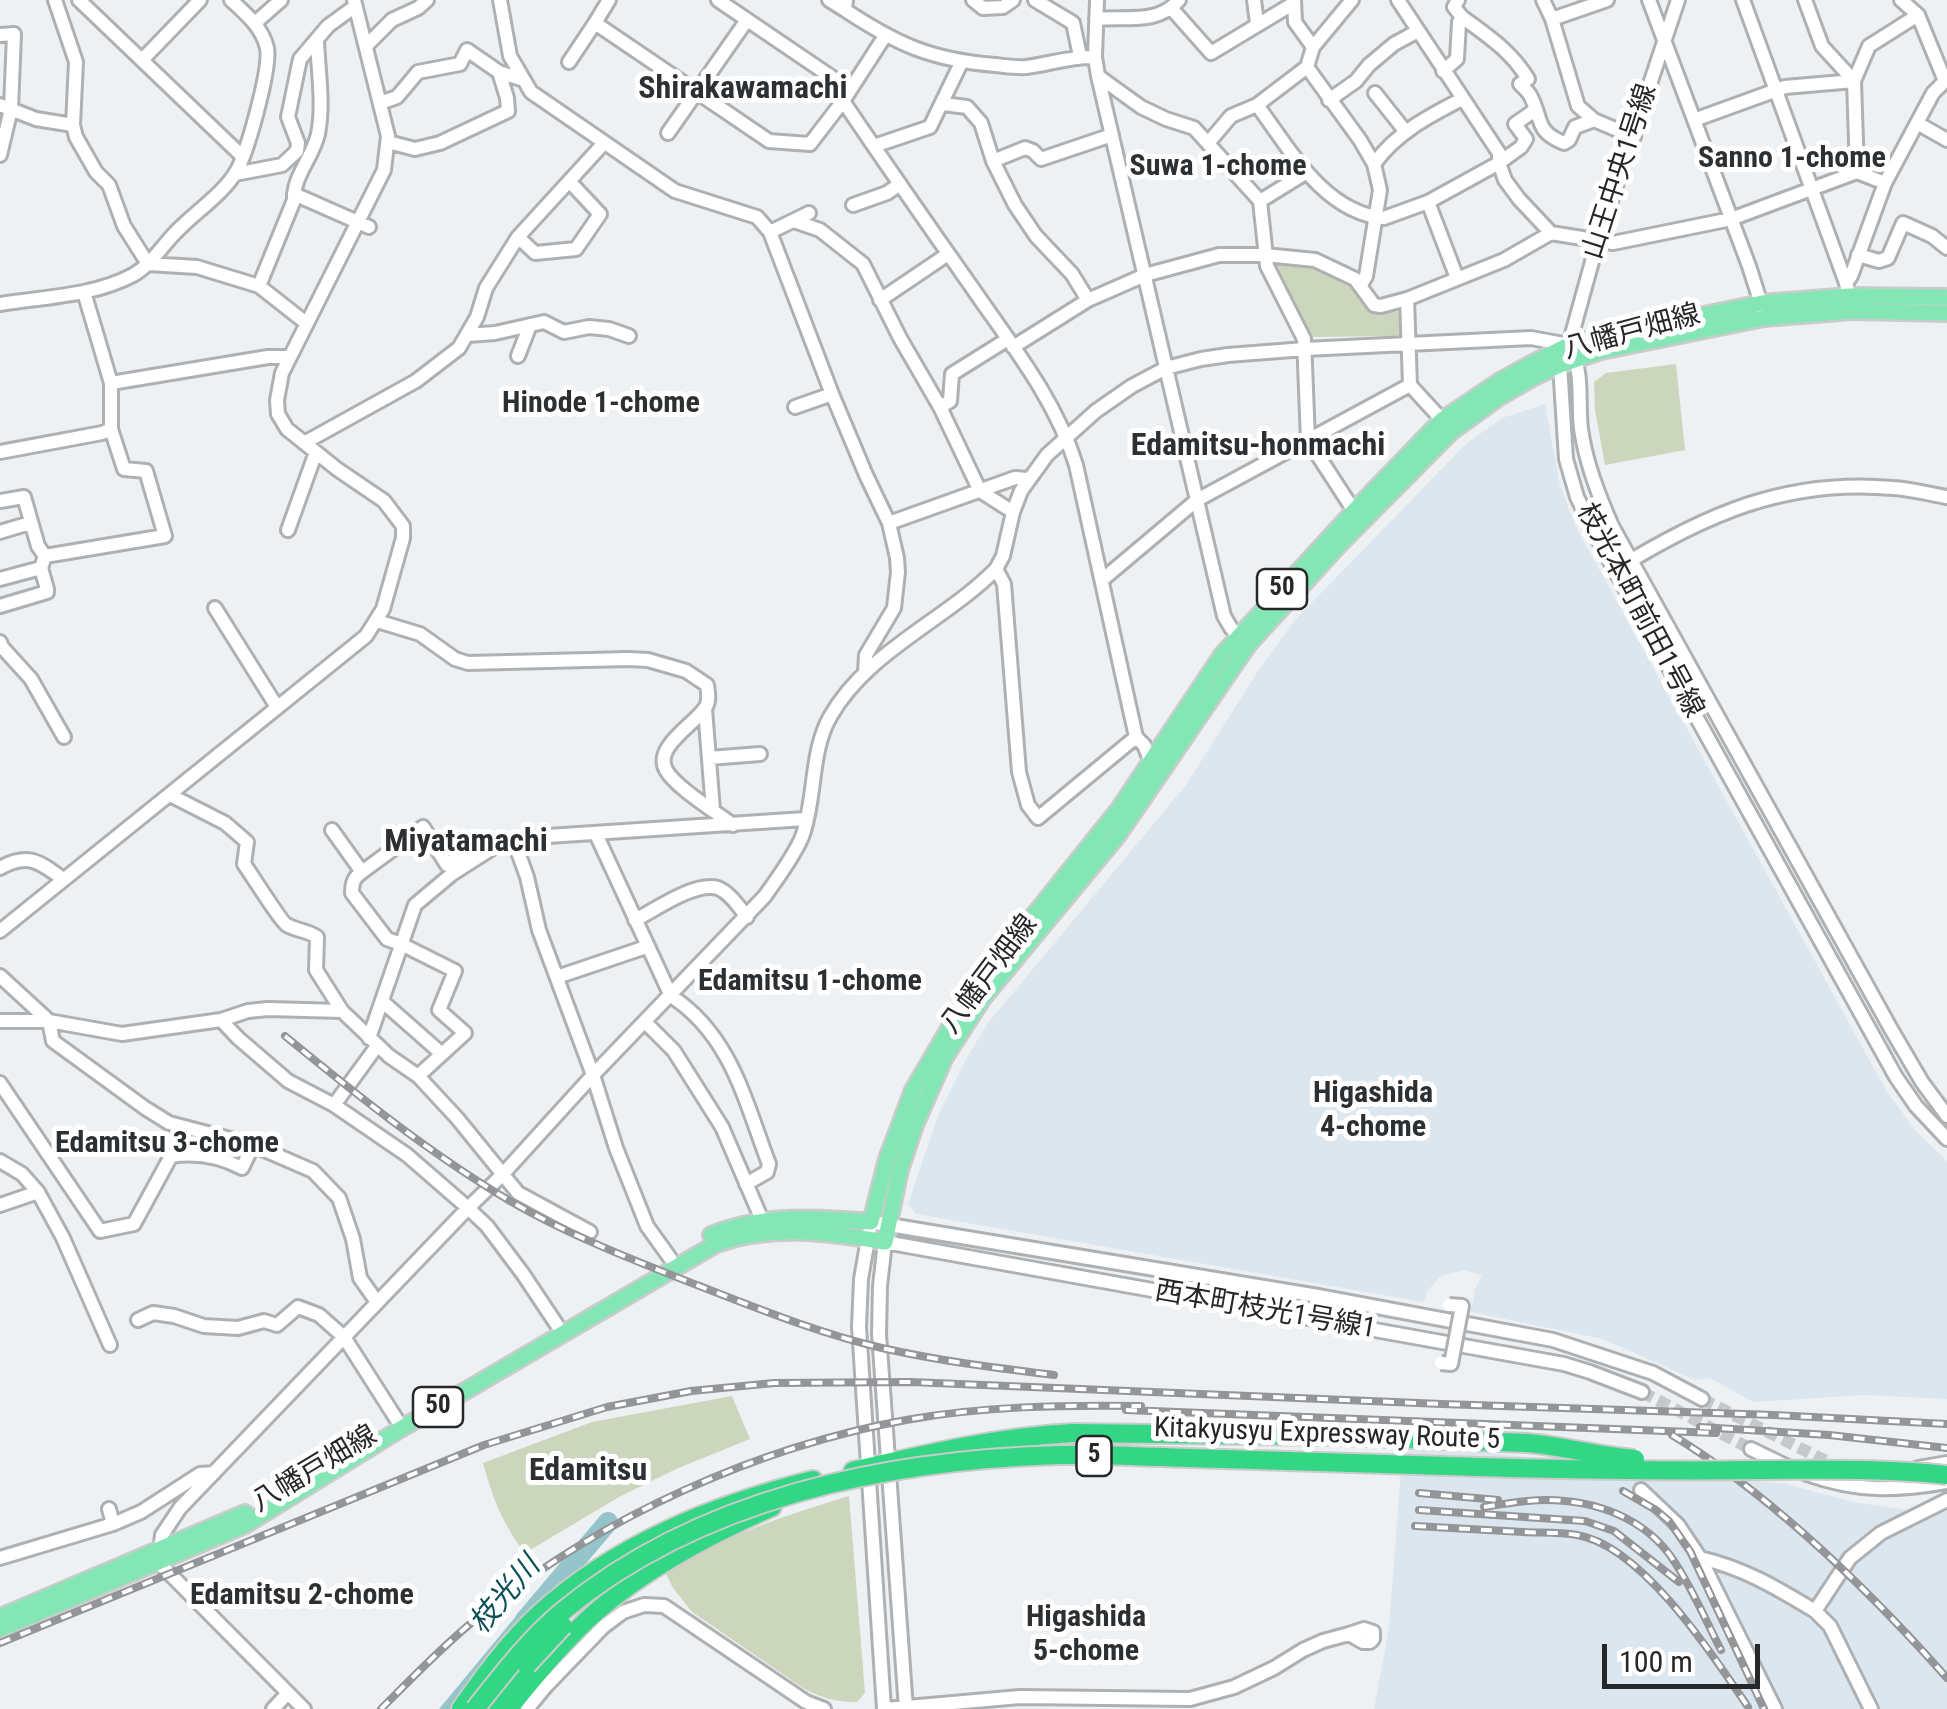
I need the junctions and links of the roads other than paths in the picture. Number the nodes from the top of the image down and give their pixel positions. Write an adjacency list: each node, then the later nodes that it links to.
1 (55, 0): 72 (street)
2 (200, 0): 48 (street)
3 (231, 0): 36 (street)
4 (282, 0): 36 (street)
5 (427, 0): 30 (street)
6 (500, 0): 55 (street)
7 (609, 0): 37 (street)
8 (718, 0): 35 (street)
9 (829, 0): 29 (street)
10 (972, 0): 11 (street)
11 (1014, 0)
12 (1035, 0): 46 (street)
13 (1097, 0): 33 (street)
14 (1254, 0): 38 (street)
15 (1352, 0): 45 (street)
16 (1398, 0): 39 (street)
17 (1458, 0): 32 (street)
18 (1543, 0): 34 (street)
19 (1649, 0): 43 (street)
20 (1678, 0): 43 (street, 山王中央1号線)
21 (1743, 0): 58 (street)
22 (1805, 0): 56 (street)
23 (1902, 0): 31 (street)
24 (1602, 1): 34 (street)
25 (84, 2): 48 (street)
26 (1294, 2): 38 (street); 45 (street)
27 (1176, 4): 33 (street); 38 (street)
28 (355, 5): 42 (street); 44 (street)
29 (845, 5): 41 (street)
30 (409, 6): 44 (street)
31 (1918, 15): 56 (street); 57 (street)
32 (1462, 17): 52 (street); 68 (street)
33 (1096, 18): 47 (street)
34 (1552, 19): 69 (street)
35 (747, 20): 59 (street); 61 (street)
36 (256, 23): 83 (street)
37 (595, 23): 50 (street); 59 (street)
38 (1257, 23)
39 (1418, 31): 52 (street); 63 (street)
40 (0, 35): 67 (street)
41 (885, 36): 49 (street); 61 (street)
42 (317, 40): 89 (street); 94 (street)
43 (1664, 40): 70 (street); 76 (street, 山王中央1号線)
44 (366, 46): 64 (street)
45 (1313, 47): 51 (street)
46 (1080, 56): 47 (street); 49 (street)
47 (1095, 58): 54 (street)
48 (142, 60): 83 (street)
49 (962, 61): 65 (street)
50 (569, 62)
51 (1307, 68): 63 (street); 66 (street)
52 (1443, 71): 62 (street)
53 (499, 72): 55 (street); 64 (street); 78 (street)
54 (1098, 76): 75 (street); 79 (street)
55 (524, 80): 80 (street)
56 (1854, 81): 58 (street); 88 (street)
57 (1946, 81): 71 (street)
58 (1776, 90): 70 (street); 93 (street)
59 (696, 92): 61 (street); 74 (street)
60 (1375, 93): 73 (street)
61 (846, 95): 81 (street)
62 (1462, 99): 73 (street); 85 (street)
63 (1329, 100): 86 (street)
64 (380, 104): 78 (street)
65 (942, 104): 81 (street); 84 (street)
66 (1257, 104): 79 (street); 87 (street)
67 (6, 107): 72 (street); 82 (street)
68 (1535, 110): 69 (street); 85 (street)
69 (1594, 120): 76 (street)
70 (1694, 120): 100 (street)
71 (1917, 123): 77 (street); 91 (street)
72 (73, 125): 111 (street)
73 (1406, 132): 86 (street)
74 (668, 133)
75 (1112, 135): 84 (street); 112 (street)
76 (1634, 136): 106 (street, 山王中央1号線)
77 (1947, 140)
78 (388, 142): 102 (street)
79 (1209, 142): 95 (street)
80 (604, 143): 90 (street); 103 (street)
81 (874, 146): 92 (street)
82 (0, 155)
83 (242, 156): 89 (street)
84 (994, 162): 121 (street)
85 (1499, 163): 96 (street); 104 (street)
86 (1374, 164): 99 (street)
87 (1307, 172): 95 (street); 99 (street)
88 (1857, 172): 91 (street); 93 (street)
89 (235, 174): 111 (street)
90 (569, 181): 105 (street); 105 (street)
91 (1885, 183): 110 (street)
92 (900, 184): 97 (street); 108 (street)
93 (1812, 188): 100 (street); 117 (street)
94 (294, 194): 102 (street); 114 (street)
95 (1260, 201): 109 (street)
96 (1428, 202): 99 (street); 113 (street)
97 (853, 205)
98 (809, 214): 101 (street)
99 (1376, 218): 115 (street)
100 (1731, 219): 106 (street); 123 (street)
101 (794, 221): 103 (street); 120 (street)
102 (363, 224): 125 (street)
103 (770, 232): 138 (street)
104 (1551, 233): 106 (street); 113 (street)
105 (518, 236): 127 (street)
106 (1598, 240): 133 (street, 山王中央1号線)
107 (1947, 248): 110 (street)
108 (948, 254): 120 (street); 129 (street)
109 (1265, 255): 112 (street); 115 (street); 131 (street)
110 (1858, 256): 117 (street)
111 (148, 264): 114 (street); 116 (street)
112 (1145, 275): 121 (street); 135 (street)
113 (1457, 278): 119 (street)
114 (259, 286): 125 (street)
115 (1362, 286): 119 (street)
116 (84, 292): 122 (street); 136 (street)
117 (1849, 297): 118 (main road, 八幡戸畑線 / 50); 123 (main road, 八幡戸畑線 / 50); 124 (main road, 八幡戸畑線 / 50)
118 (1947, 297)
119 (1407, 299): 130 (street)
120 (880, 300): 140 (street)
121 (1088, 300): 129 (street)
122 (0, 304)
123 (1763, 310): 133 (main road, 八幡戸畑線 / 50)
124 (1947, 313)
125 (306, 323): 134 (street)
126 (530, 325): 127 (street); 128 (street); 132 (street)
127 (468, 334): 145 (street)
128 (629, 336)
129 (1010, 343): 140 (street); 143 (street)
130 (1409, 345): 131 (street); 133 (street); 137 (street)
131 (1305, 349): 135 (street); 144 (street)
132 (518, 356)
133 (1568, 356): 141 (main road, 八幡戸畑線 / 50); 159 (street, 枝光本町前田1号線); 162 (street, 枝光本町前田1号線); 168 (main road, 八幡戸畑線 / 50)
134 (289, 357): 136 (street); 145 (street)
135 (1166, 368): 143 (street); 152 (street)
136 (111, 383): 142 (street)
137 (1410, 385): 141 (street); 144 (street)
138 (832, 394): 139 (street); 155 (street)
139 (795, 407)
140 (940, 408): 149 (street)
141 (1442, 420): 153 (main road, 八幡戸畑線 / 50)
142 (110, 428): 146 (street); 160 (street)
143 (1067, 435): 148 (street); 164 (street)
144 (1308, 440): 152 (street); 153 (street)
145 (304, 443): 147 (street)
146 (0, 452)
147 (316, 452): 157 (street); 167 (street)
148 (1028, 480): 149 (street); 154 (street)
149 (980, 491): 154 (street); 155 (street)
150 (1947, 497): 159 (street)
151 (0, 500): 156 (street)
152 (1196, 500): 164 (street); 168 (street)
153 (1354, 511): 168 (main road, 八幡戸畑線 / 50)
154 (1014, 512): 161 (street)
155 (889, 523): 170 (street)
156 (30, 524): 158 (street); 160 (street)
157 (288, 530)
158 (0, 532)
159 (1632, 560): 162 (street); 209 (street, 枝光本町前田1号線)
160 (43, 562): 163 (street); 165 (street)
161 (996, 569): 170 (street); 174 (street)
162 (1615, 570): 210 (street, 枝光本町前田1号線)
163 (0, 579)
164 (1102, 580): 174 (street)
165 (0, 606)
166 (214, 608): 171 (street)
167 (377, 621): 171 (street); 172 (street)
168 (1243, 641): 177 (main road, 八幡戸畑線 / 50); 219 (main road, 八幡戸畑線 / 50)
169 (0, 642): 173 (street)
170 (865, 672): 180 (street)
171 (277, 707): 178 (street)
172 (705, 709): 176 (street); 179 (street)
173 (64, 737)
174 (1136, 737): 177 (street)
175 (760, 754): 176 (street)
176 (709, 758): 179 (street)
177 (1152, 762): 220 (main road, 八幡戸畑線 / 50)
178 (170, 795): 188 (street); 198 (street)
179 (712, 810): 181 (street)
180 (806, 818): 181 (street); 189 (street)
181 (733, 825): 183 (street)
182 (332, 830): 187 (street)
183 (596, 834): 184 (street); 190 (street)
184 (514, 840): 185 (street); 195 (street)
185 (486, 851): 187 (street); 192 (street)
186 (0, 868): 188 (street)
187 (362, 872): 192 (street)
188 (64, 879): 191 (street)
189 (747, 917): 190 (street); 196 (street)
190 (635, 920): 193 (street)
191 (0, 930)
192 (401, 944): 197 (street); 204 (street)
193 (646, 947): 195 (street); 196 (street)
194 (0, 976): 200 (street)
195 (557, 977): 205 (street)
196 (671, 996): 202 (street); 214 (street)
197 (383, 1002): 203 (street); 204 (street)
198 (342, 1011): 199 (street); 203 (street)
199 (221, 1020): 200 (street); 208 (street)
200 (49, 1021): 201 (street); 211 (street)
201 (0, 1022)
202 (646, 1023): 205 (street); 214 (street)
203 (373, 1042): 206 (street); 208 (street)
204 (442, 1054): 206 (street)
205 (593, 1075): 213 (street); 223 (street)
206 (418, 1076): 213 (street)
207 (0, 1083): 211 (street)
208 (334, 1105): 217 (street)
209 (1947, 1116)
210 (1947, 1139)
211 (253, 1145): 224 (street)
212 (0, 1161): 215 (street)
213 (502, 1175): 217 (street); 221 (street)
214 (746, 1184): 218 (street)
215 (38, 1192): 216 (street); 230 (street)
216 (0, 1205)
217 (468, 1208): 224 (street); 227 (street)
218 (762, 1220): 220 (main road, 八幡戸畑線 / 50); 223 (main road, 八幡戸畑線 / 50)
219 (888, 1224): 220 (street, 西本町枝光1号線1); 222 (main road, 八幡戸畑線 / 50); 228 (street, 西本町枝光1号線1)
220 (869, 1230): 222 (main road, 八幡戸畑線 / 50); 242 (street, 八幡戸畑線); 250 (main road, 八幡戸畑線 / 50)
221 (590, 1232)
222 (885, 1242): 231 (street, 西本町枝光1号線1); 240 (street, 八幡戸畑線)
223 (670, 1258): 227 (main road, 八幡戸畑線 / 50)
224 (377, 1302): 229 (street)
225 (1449, 1305): 232 (street, bridge)
226 (138, 1320): 229 (street)
227 (557, 1325): 235 (main road, 八幡戸畑線 / 50)
228 (1474, 1326): 231 (street); 234 (street, 西本町枝光1号線1)
229 (344, 1337): 235 (street); 241 (street)
230 (110, 1345)
231 (1470, 1346): 233 (street, 西本町枝光1号線1)
232 (1441, 1362)
233 (1642, 1392)
234 (1702, 1399)
235 (397, 1420): 250 (main road, 八幡戸畑線 / 50)
236 (1751, 1449): 243 (street)
237 (1947, 1463): 238 (street)
238 (1820, 1466): 239 (highway, bridge); 243 (highway, bridge)
239 (1730, 1468): 240 (highway, bridge); 249 (highway, Kitakyusyu Expressway Route 5 / 5, bridge)
240 (887, 1470): 242 (highway); 258 (street, 八幡戸畑線)
241 (214, 1473): 248 (street); 250 (street)
242 (868, 1474): 245 (highway); 267 (street, 八幡戸畑線)
243 (1947, 1479)
244 (1642, 1490): 252 (street)
245 (766, 1500): 261 (highway); 264 (highway)
246 (1947, 1500): 253 (street)
247 (109, 1510): 248 (street)
248 (113, 1524): 251 (street)
249 (713, 1524): 262 (highway, Kitakyusyu Expressway Route 5 / 5, bridge); 263 (highway, Kitakyusyu Expressway Route 5 / 5, bridge)
250 (159, 1556): 254 (main road, 八幡戸畑線 / 50); 255 (main road, 八幡戸畑線 / 50); 257 (street)
251 (0, 1558)
252 (1700, 1558): 253 (street); 268 (street)
253 (1816, 1611): 269 (street)
254 (0, 1617)
255 (0, 1629)
256 (1350, 1634): 258 (street)
257 (288, 1693): 259 (street); 260 (street)
258 (906, 1708): 267 (street)
259 (273, 1709)
260 (304, 1709)
261 (461, 1709)
262 (474, 1709)
263 (491, 1709)
264 (508, 1709)
265 (527, 1709): 266 (street)
266 (824, 1709)
267 (885, 1709)
268 (1774, 1709)
269 (1871, 1709)

